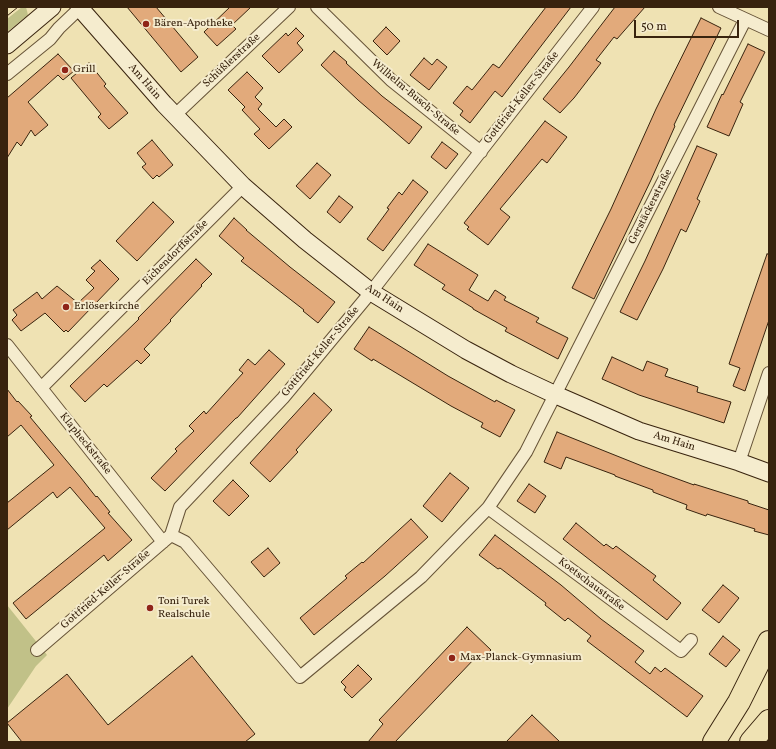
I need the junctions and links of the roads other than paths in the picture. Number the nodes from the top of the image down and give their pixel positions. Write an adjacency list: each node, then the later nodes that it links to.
1 (52, 7): 9 (street)
2 (289, 7): 11 (street, Schüßlerstraße)
3 (317, 7): 12 (street, Wilhelm-Busch-Straße)
4 (593, 7): 12 (street, Gottfried-Keller-Straße)
5 (719, 7): 7 (street)
6 (79, 8): 10 (street); 11 (street, Am Hain)
7 (745, 20): 8 (street); 18 (street, Gerstäckerstraße)
8 (769, 30)
9 (7, 45)
10 (7, 74)
11 (174, 116): 13 (street, Am Hain)
12 (481, 152): 14 (street, Gottfried-Keller-Straße)
13 (243, 186): 14 (street, Am Hain); 17 (street, Eichendorffstraße)
14 (372, 292): 18 (street, Am Hain); 22 (street, Gottfried-Keller-Straße)
15 (7, 345): 17 (street, Klapheckstraße)
16 (769, 372): 19 (street)
17 (41, 388): 22 (street, Klapheckstraße)
18 (556, 395): 19 (street, Am Hain); 21 (street)
19 (738, 462): 20 (street, Am Hain)
20 (769, 473)
21 (488, 508): 22 (street, Klapheckstraße); 23 (street, Koetschaustraße)
22 (167, 538): 25 (street, Gottfried-Keller-Straße)
23 (691, 640)
24 (769, 642): 27 (highway)
25 (36, 650)
26 (769, 721): 28 (highway)
27 (714, 742)
28 (751, 742)

